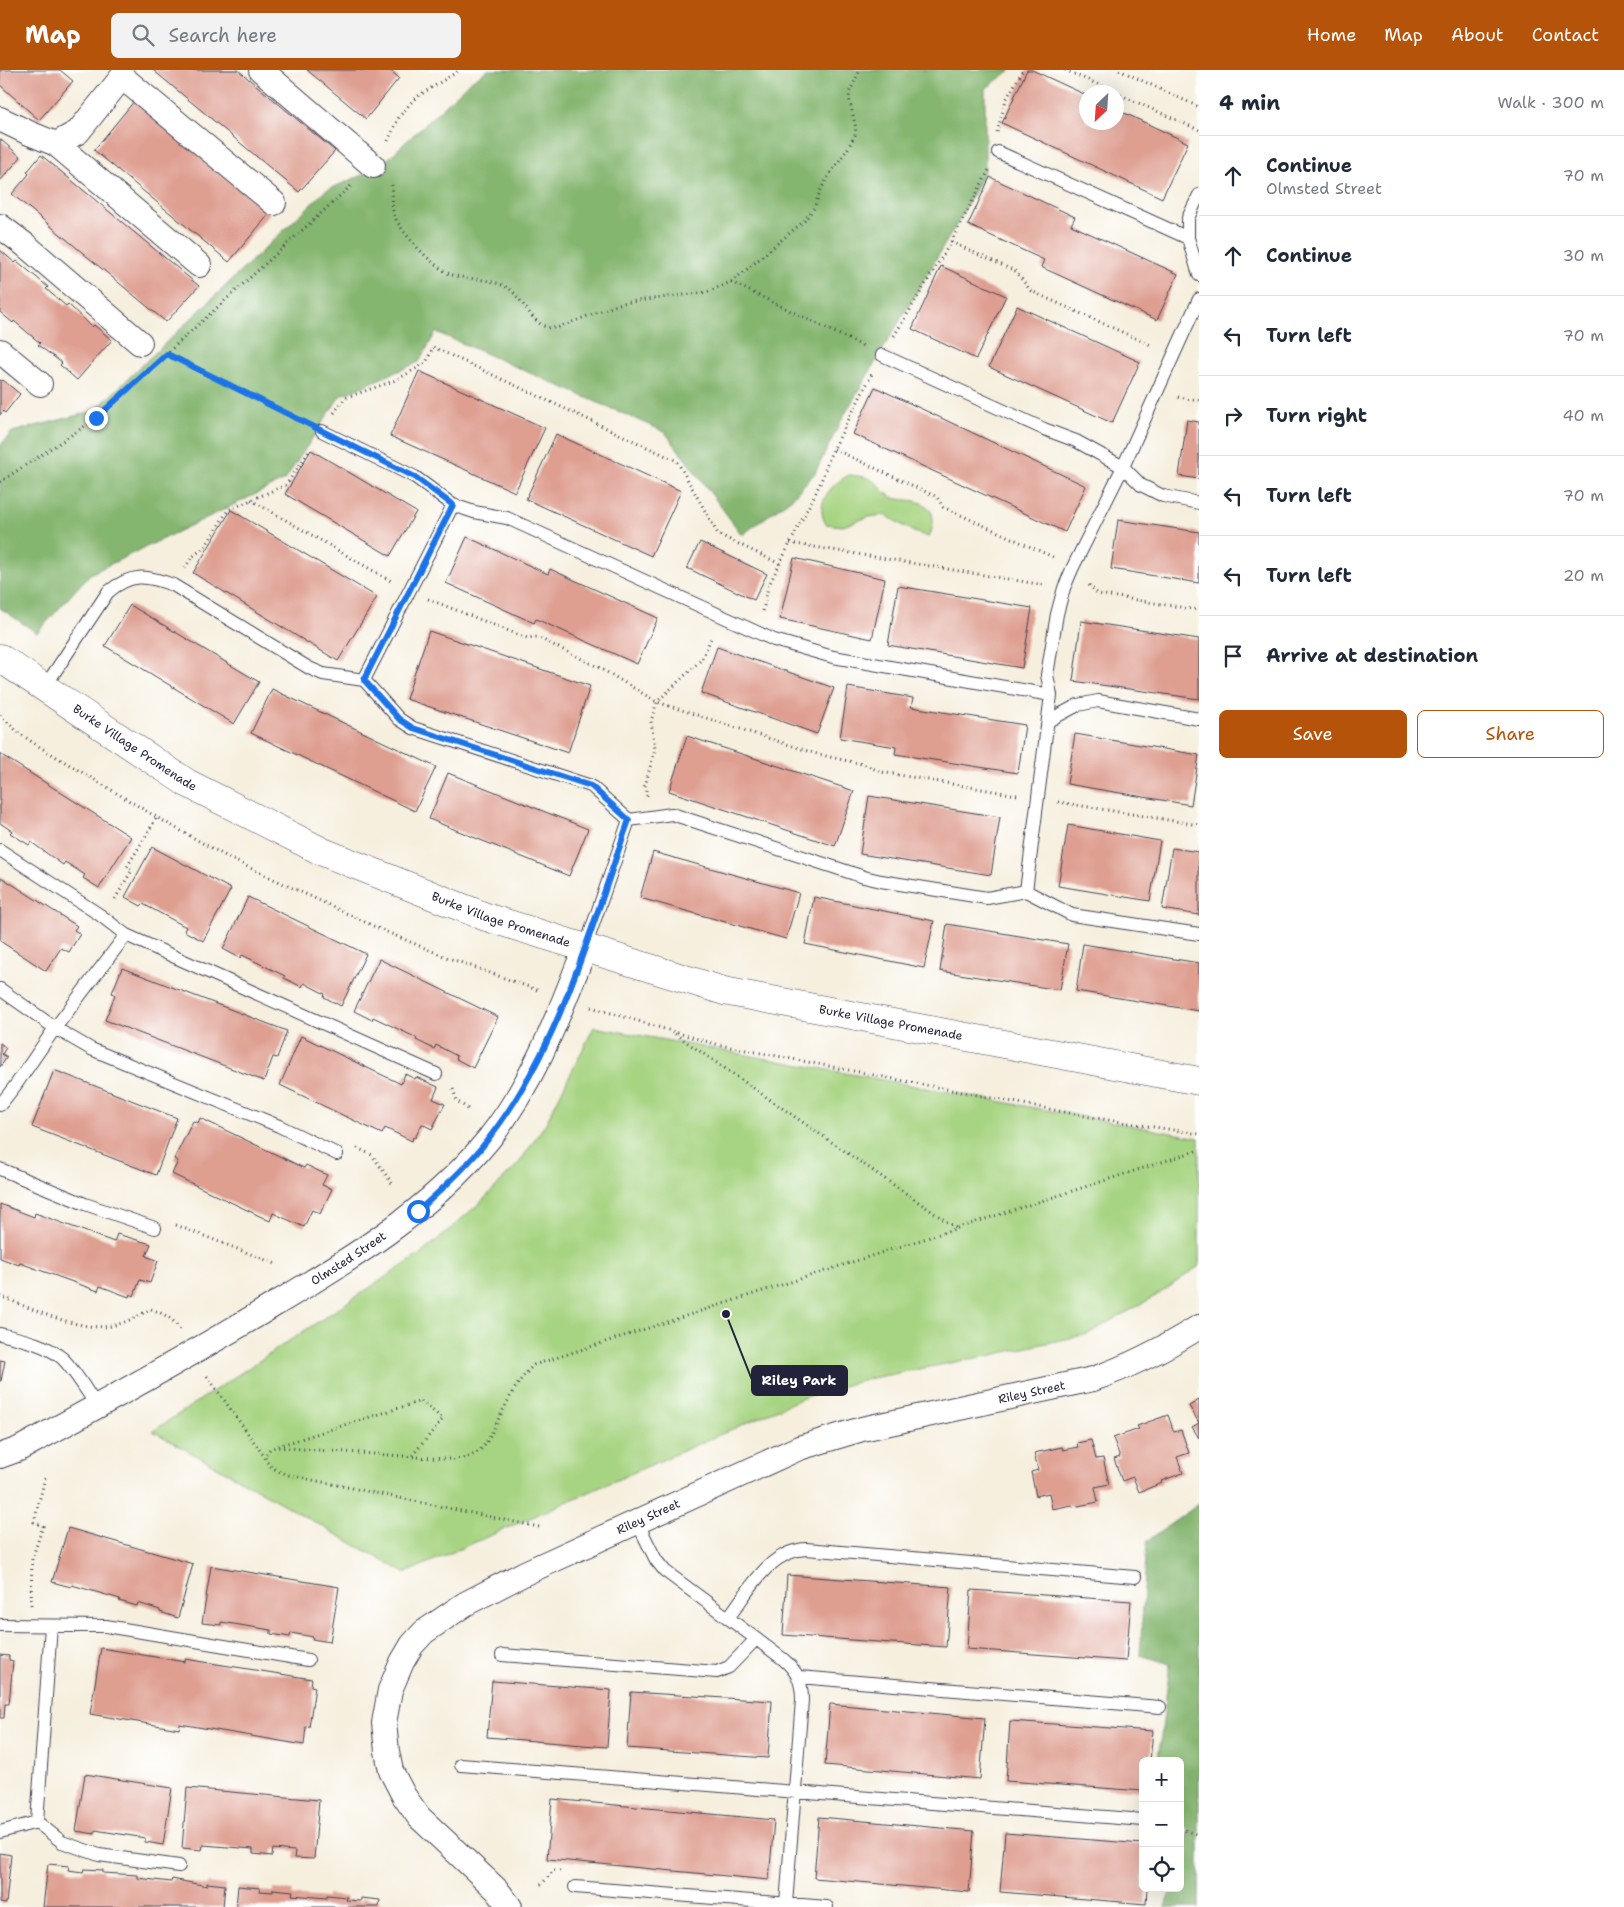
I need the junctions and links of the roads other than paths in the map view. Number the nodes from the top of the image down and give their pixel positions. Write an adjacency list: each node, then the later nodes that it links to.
1 (261, 70): 5 (street)
2 (0, 119): 3 (street)
3 (56, 144): 7 (street); 10 (street)
4 (998, 152): 9 (lane)
5 (373, 166)
6 (1199, 195): 9 (lane)
7 (274, 203)
8 (0, 226): 13 (street)
9 (1188, 238): 11 (lane)
10 (199, 266)
11 (1199, 275)
12 (1199, 299): 18 (lane)
13 (140, 343)
14 (0, 351): 16 (street)
15 (882, 355): 18 (lane)
16 (40, 384)
17 (322, 431): 20 (lane)
18 (1123, 467): 19 (lane); 24 (lane)
19 (1199, 503)
20 (453, 505): 22 (lane); 24 (lane)
21 (0, 658): 23 (street, Burke Village Promenade)
22 (364, 680): 23 (lane); 27 (lane)
23 (44, 688): 32 (street, Burke Village Promenade)
24 (1051, 695): 26 (lane)
25 (1199, 719): 26 (lane)
26 (1048, 721): 29 (lane)
27 (629, 820): 29 (lane); 32 (lane)
28 (0, 850): 31 (lane)
29 (1026, 891): 30 (lane)
30 (1199, 934)
31 (126, 935): 34 (lane); 35 (lane)
32 (585, 948): 36 (street, Burke Village Promenade); 43 (street, Olmsted Street)
33 (0, 990): 34 (lane)
34 (55, 1028): 37 (lane); 38 (lane)
35 (436, 1074)
36 (1199, 1081)
37 (0, 1105)
38 (337, 1154)
39 (0, 1169): 40 (lane)
40 (155, 1228)
41 (1199, 1327): 45 (street, Riley Street)
42 (0, 1334): 43 (lane)
43 (97, 1406): 44 (street, Olmsted Street)
44 (0, 1456)
45 (637, 1522): 47 (lane); 63 (street, Riley Street)
46 (1135, 1576): 47 (lane)
47 (728, 1618): 50 (lane)
48 (0, 1625): 49 (lane)
49 (51, 1626): 52 (lane); 58 (lane)
50 (756, 1639): 51 (lane); 53 (lane)
51 (502, 1655)
52 (308, 1660)
53 (799, 1678): 54 (lane); 56 (lane)
54 (1160, 1707)
55 (461, 1765): 56 (lane)
56 (794, 1792): 57 (lane); 62 (lane)
57 (1139, 1820)
58 (37, 1822): 59 (lane); 60 (lane)
59 (0, 1832)
60 (180, 1866)
61 (575, 1887): 62 (lane)
62 (786, 1904): 64 (lane)
63 (510, 1907)
64 (827, 1907)

